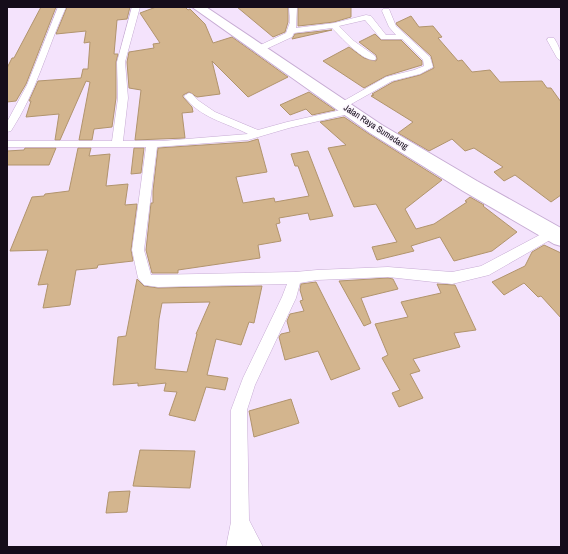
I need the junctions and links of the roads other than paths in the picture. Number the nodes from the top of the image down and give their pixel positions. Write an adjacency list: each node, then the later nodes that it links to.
1 (62, 7): 15 (street)
2 (136, 7): 18 (street)
3 (198, 7): 10 (highway, Jalan Raya Sumedang)
4 (293, 7): 7 (street)
5 (386, 11): 8 (street)
6 (334, 25): 7 (street); 8 (street); 11 (street)
7 (293, 31): 10 (street)
8 (404, 37): 14 (street)
9 (551, 40): 12 (street)
10 (259, 49): 14 (highway, Jalan Raya Sumedang)
11 (372, 58)
12 (561, 58)
13 (189, 96): 16 (street)
14 (346, 108): 16 (street); 20 (highway, Jalan Raya Sumedang)
15 (7, 129)
16 (257, 134): 19 (street)
17 (7, 144): 18 (street)
18 (117, 144): 19 (street)
19 (152, 144): 21 (street)
20 (557, 235): 21 (street)
21 (295, 278): 22 (street)
22 (240, 522): 23 (street); 24 (street)
23 (235, 547)
24 (254, 547)

